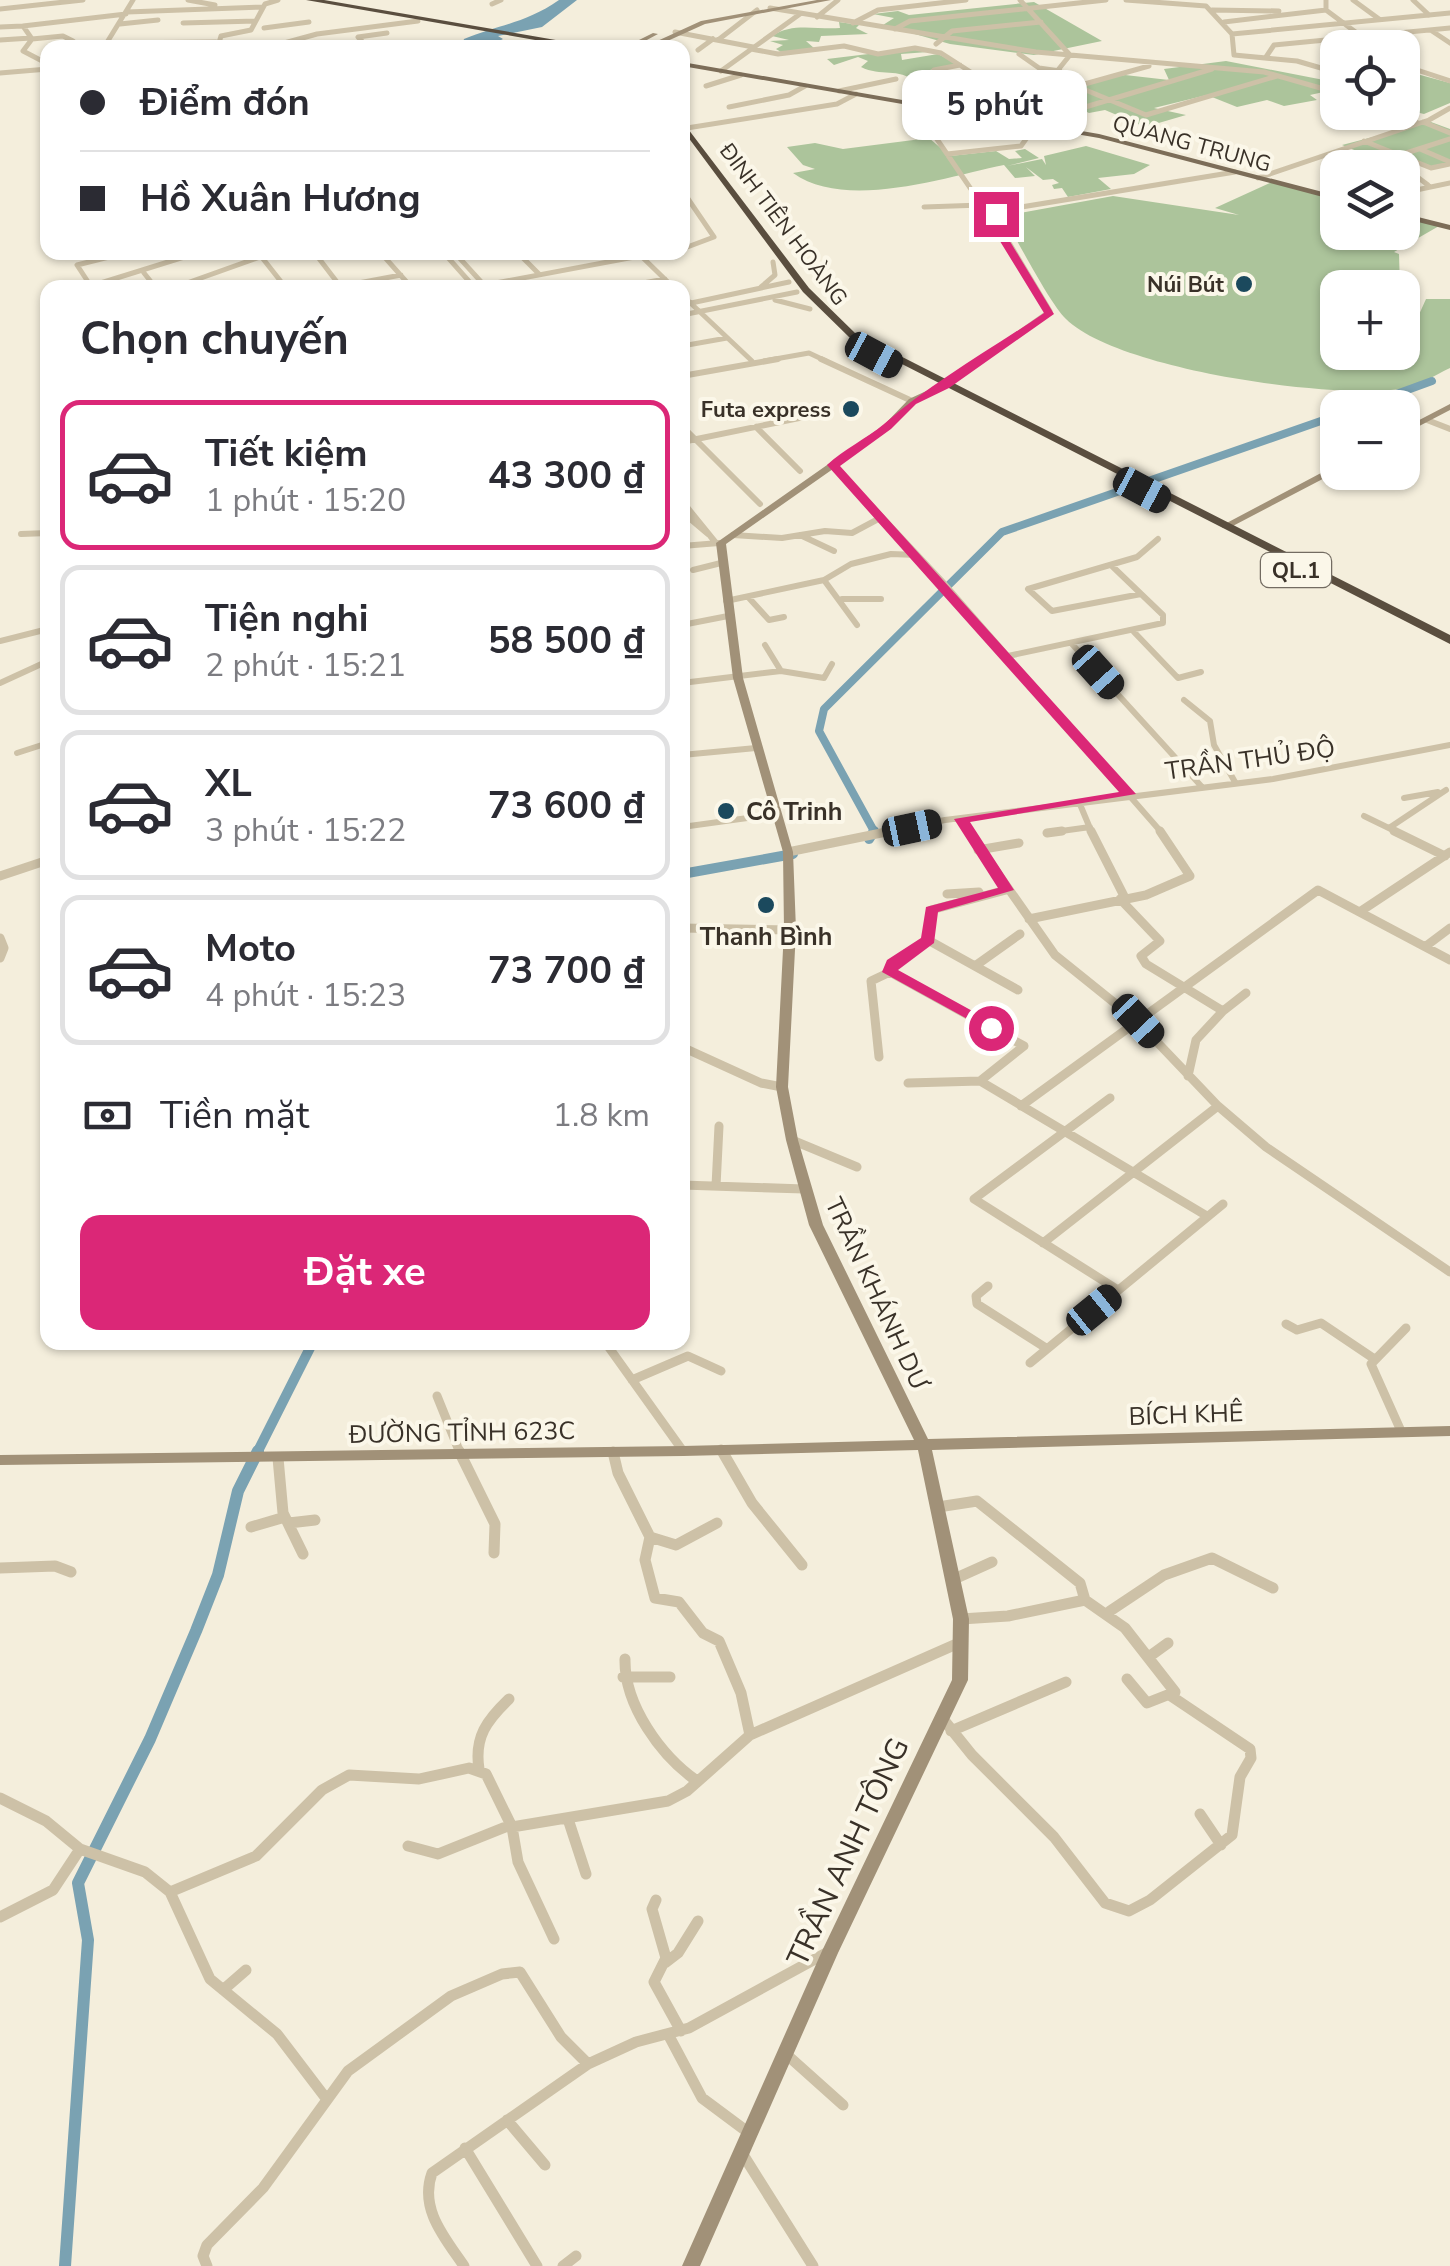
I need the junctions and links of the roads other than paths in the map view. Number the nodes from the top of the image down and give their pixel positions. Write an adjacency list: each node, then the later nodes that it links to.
1 (32, 0): 2 (street)
2 (49, 0)
3 (74, 0): 4 (street); 26 (street)
4 (83, 0)
5 (132, 0): 37 (street)
6 (188, 0): 30 (street); 33 (street)
7 (278, 0): 27 (street)
8 (294, 0): 28 (highway)
9 (310, 0): 28 (highway)
10 (501, 0): 24 (street)
11 (798, 0): 22 (street)
12 (828, 0): 29 (street)
13 (838, 0): 42 (street)
14 (966, 0): 49 (street)
15 (1020, 0): 31 (street)
16 (1106, 0): 31 (street)
17 (1126, 0): 25 (street)
18 (1240, 0): 34 (street)
19 (1326, 0): 36 (street)
20 (1353, 0): 45 (street)
21 (1413, 0): 41 (street)
22 (778, 1): 29 (street)
23 (1276, 1): 35 (street)
24 (492, 4)
25 (1208, 5): 34 (street); 48 (street)
26 (16, 7): 32 (street); 52 (street)
27 (262, 7): 30 (street); 46 (street)
28 (364, 7): 44 (highway); 57 (highway)
29 (764, 7): 39 (street); 58 (street); 63 (street); 69 (street)
30 (234, 8): 33 (street)
31 (1028, 8): 47 (street); 59 (street)
32 (0, 9)
33 (186, 10): 37 (street); 46 (street)
34 (1234, 10): 35 (street)
35 (1265, 10): 38 (street)
36 (1326, 10): 38 (street); 50 (street)
37 (127, 13): 51 (street); 52 (street)
38 (1304, 13): 48 (street)
39 (800, 14): 42 (street); 83 (street)
40 (1449, 14): 41 (street)
41 (1428, 15): 45 (street)
42 (818, 17): 49 (street)
43 (158, 20): 51 (street)
44 (418, 20): 53 (street); 57 (highway)
45 (1379, 20): 50 (street)
46 (256, 21): 73 (street)
47 (1040, 22): 67 (street); 87 (street)
48 (1224, 22): 66 (street)
49 (853, 23): 59 (street)
50 (1344, 23): 60 (street); 66 (street)
51 (120, 24): 72 (street)
52 (26, 25): 54 (street); 68 (street)
53 (401, 26): 64 (street); 75 (street)
54 (0, 27)
55 (264, 28): 64 (street)
56 (1450, 28): 61 (street)
57 (483, 29): 65 (highway)
58 (665, 30): 63 (street); 78 (street)
59 (895, 30): 67 (street)
60 (1354, 30)
61 (1430, 30): 62 (street); 82 (street)
62 (1420, 31)
63 (675, 32): 69 (street); 79 (street)
64 (318, 34): 74 (street)
65 (506, 34): 76 (highway); 77 (highway)
66 (1232, 34): 86 (street)
67 (944, 37): 81 (street); 87 (street)
68 (32, 38): 70 (street); 71 (street); 89 (street)
69 (716, 39): 83 (street); 84 (street)
70 (0, 40)
71 (71, 40)
72 (109, 40)
73 (220, 40)
74 (294, 40)
75 (361, 40)
76 (538, 40)
77 (545, 40)
78 (643, 40)
79 (660, 40)
80 (1320, 40): 88 (street)
81 (936, 44)
82 (1450, 44)
83 (752, 48): 90 (street); 96 (street)
84 (698, 50)
85 (1019, 54): 97 (street)
86 (1234, 54): 88 (street); 94 (street)
87 (1070, 56): 91 (street); 97 (street)
88 (1266, 57): 98 (street)
89 (40, 61)
90 (962, 64): 104 (street); 111 (street)
91 (1158, 64): 94 (street); 105 (street)
92 (690, 65): 96 (main road, QUANG TRUNG)
93 (40, 67): 99 (street)
94 (1217, 68): 101 (street); 112 (street)
95 (1420, 68): 102 (street)
96 (721, 71): 100 (main road, QUANG TRUNG)
97 (1060, 71): 105 (street)
98 (1320, 71)
99 (0, 73)
100 (741, 75): 106 (street); 107 (main road, QUANG TRUNG)
101 (1280, 75): 108 (street); 112 (street)
102 (1449, 77)
103 (896, 78): 109 (street)
104 (916, 84)
105 (1078, 85): 111 (street); 112 (street)
106 (706, 86)
107 (806, 86): 109 (main road, QUANG TRUNG); 114 (street)
108 (1320, 86)
109 (839, 92): 110 (main road, QUANG TRUNG)
110 (856, 94): 113 (main road, QUANG TRUNG); 120 (street)
111 (1008, 96): 116 (street)
112 (1109, 100): 117 (street)
113 (914, 104): 116 (main road, QUANG TRUNG); 129 (street)
114 (730, 108)
115 (1450, 108): 118 (street)
116 (971, 114): 119 (main road, QUANG TRUNG)
117 (1062, 114)
118 (1420, 122): 122 (street)
119 (1036, 125): 129 (street); 132 (main road, QUANG TRUNG)
120 (690, 129)
121 (1396, 130): 125 (street)
122 (1450, 136): 126 (street)
123 (690, 138): 187 (highway, ĐINH TIÊN HOÀNG / QL.1)
124 (690, 139): 157 (highway, ĐINH TIÊN HOÀNG / QL.1)
125 (1364, 141): 127 (street); 133 (street)
126 (1419, 149): 128 (street); 131 (street)
127 (1387, 150)
128 (1416, 150)
129 (947, 154): 140 (street)
130 (1420, 163): 131 (street)
131 (1450, 163)
132 (1236, 172): 133 (main road, QUANG TRUNG); 142 (street)
133 (1258, 178): 138 (main road, QUANG TRUNG)
134 (1420, 179): 136 (street)
135 (1450, 183): 136 (street)
136 (1428, 185): 137 (street)
137 (1420, 187)
138 (1320, 194)
139 (690, 202): 145 (street)
140 (982, 205): 141 (street); 142 (street)
141 (924, 207)
142 (992, 220): 187 (street)
143 (1420, 220): 144 (main road)
144 (1450, 228)
145 (690, 246)
146 (99, 260): 162 (street)
147 (179, 260): 158 (street)
148 (244, 260): 165 (street)
149 (264, 260): 166 (street)
150 (320, 260): 167 (street)
151 (387, 260): 160 (street)
152 (450, 260): 170 (street)
153 (461, 260): 171 (street)
154 (526, 260): 159 (street)
155 (609, 260): 159 (street)
156 (645, 260): 161 (street)
157 (773, 262): 174 (highway, ĐINH TIÊN HOÀNG / QL.1); 175 (street)
158 (144, 273): 163 (street); 164 (street)
159 (539, 274): 172 (street)
160 (401, 275): 168 (street); 169 (street)
161 (665, 279): 173 (street)
162 (86, 280)
163 (118, 280)
164 (150, 280)
165 (193, 280)
166 (280, 280)
167 (335, 280)
168 (373, 280)
169 (405, 280)
170 (466, 280)
171 (480, 280)
172 (512, 280)
173 (660, 280)
174 (789, 282): 175 (street); 176 (highway, ĐINH TIÊN HOÀNG / QL.1)
175 (754, 291): 178 (street)
176 (797, 292): 177 (street); 180 (highway, ĐINH TIÊN HOÀNG / QL.1)
177 (752, 301): 180 (street); 181 (street)
178 (690, 303)
179 (690, 306): 181 (street)
180 (810, 309): 187 (highway, ĐINH TIÊN HOÀNG / QL.1)
181 (699, 311): 182 (street); 183 (street)
182 (690, 313)
183 (727, 338): 184 (street); 185 (street)
184 (690, 345)
185 (752, 361): 186 (street); 188 (street)
186 (690, 374)
187 (941, 387): 188 (street); 201 (highway, ĐINH TIÊN HOÀNG / QL.1)
188 (912, 401): 198 (street)
189 (1450, 407): 191 (street)
190 (804, 417): 193 (street)
191 (1427, 420): 192 (street); 194 (street)
192 (1420, 424)
193 (756, 427): 196 (street); 199 (street)
194 (1450, 428)
195 (690, 434): 196 (street)
196 (696, 440): 197 (street); 202 (street)
197 (690, 441)
198 (833, 465): 204 (street); 211 (street)
199 (800, 471)
200 (1320, 477): 206 (street)
201 (1145, 489): 206 (highway, ĐINH TIÊN HOÀNG / QL.1); 230 (highway, ĐINH TIÊN HOÀNG / QL.1)
202 (760, 504)
203 (690, 511): 209 (street)
204 (882, 517): 210 (street); 216 (street)
205 (690, 519): 209 (street)
206 (1226, 526): 230 (highway, ĐINH TIÊN HOÀNG / QL.1)
207 (40, 533): 208 (street)
208 (21, 534)
209 (708, 534): 213 (street)
210 (799, 534): 211 (street); 215 (street)
211 (733, 535): 213 (street)
212 (1158, 539): 218 (street)
213 (719, 543): 214 (street); 217 (street, TRẦN KHÁNH DƯ)
214 (690, 545)
215 (834, 551)
216 (917, 555): 220 (street); 238 (street)
217 (721, 563): 219 (street); 225 (street, TRẦN KHÁNH DƯ)
218 (1112, 566): 221 (street); 221 (street)
219 (693, 570)
220 (824, 580): 222 (street); 223 (street)
221 (1141, 594): 232 (street)
222 (749, 598): 225 (street); 227 (street)
223 (842, 599): 224 (street); 229 (street)
224 (881, 599)
225 (726, 601): 226 (street, TRẦN KHÁNH DƯ)
226 (728, 616): 228 (street); 244 (street, TRẦN KHÁNH DƯ)
227 (784, 617)
228 (690, 623)
229 (857, 625)
230 (1415, 627): 233 (highway, ĐINH TIÊN HOÀNG / QL.1); 237 (highway, ĐINH TIÊN HOÀNG / QL.1)
231 (40, 631): 234 (street)
232 (1134, 632): 236 (street); 243 (street)
233 (1450, 640)
234 (0, 641)
235 (765, 644): 242 (street)
236 (1072, 644): 238 (street); 255 (street)
237 (1450, 649)
238 (1008, 656): 257 (street)
239 (40, 664): 246 (street)
240 (832, 664): 245 (street)
241 (805, 668): 245 (street)
242 (781, 671): 244 (street); 245 (street)
243 (1201, 672)
244 (738, 678): 247 (street); 251 (street, TRẦN KHÁNH DƯ)
245 (809, 678)
246 (0, 682)
247 (690, 683)
248 (1184, 700): 254 (street)
249 (1450, 745): 254 (street, TRẦN THỦ ĐỘ)
250 (40, 746): 252 (street)
251 (756, 748): 253 (street); 260 (street, TRẦN KHÁNH DƯ)
252 (17, 753)
253 (690, 754)
254 (1235, 782): 255 (street, TRẦN THỦ ĐỘ)
255 (1202, 787): 257 (street, TRẦN THỦ ĐỘ)
256 (1448, 789): 258 (street); 265 (street)
257 (1129, 794): 259 (street, TRẦN THỦ ĐỘ); 276 (street)
258 (1404, 798)
259 (1080, 802): 262 (street, TRẦN THỦ ĐỘ); 264 (street)
260 (776, 814): 263 (street); 271 (street, TRẦN KHÁNH DƯ)
261 (1364, 816): 265 (street)
262 (962, 819): 267 (street, TRẦN THỦ ĐỘ); 269 (street)
263 (690, 826)
264 (1090, 827): 266 (street); 276 (street)
265 (1389, 828): 270 (street)
266 (1047, 833)
267 (878, 835): 271 (street)
268 (1019, 843): 269 (street)
269 (978, 850): 274 (street)
270 (1448, 854): 277 (street)
271 (789, 855): 281 (street, TRẦN KHÁNH DƯ)
272 (40, 863): 273 (street)
273 (0, 876)
274 (1006, 890): 275 (street); 278 (street); 284 (street)
275 (947, 894)
276 (1122, 898): 278 (street); 290 (street)
277 (1361, 911): 285 (street); 290 (street)
278 (1029, 918): 294 (street)
279 (690, 928): 281 (street)
280 (1450, 928): 285 (street)
281 (790, 930): 300 (street, TRẦN KHÁNH DƯ)
282 (1020, 934): 288 (street)
283 (0, 938): 286 (street)
284 (928, 940): 288 (street); 289 (street)
285 (1426, 946): 287 (street)
286 (0, 958)
287 (1450, 960)
288 (975, 966): 291 (street)
289 (890, 972): 296 (street); 298 (street)
290 (1187, 986): 293 (street); 294 (street)
291 (1018, 990)
292 (1246, 993): 293 (street)
293 (1223, 1011): 297 (street)
294 (1138, 1021): 297 (street); 302 (street)
295 (690, 1052): 300 (street)
296 (879, 1057)
297 (1188, 1076): 303 (street)
298 (980, 1081): 299 (street); 302 (street)
299 (908, 1083)
300 (782, 1087): 306 (street, TRẦN KHÁNH DƯ)
301 (1110, 1098): 305 (street)
302 (1021, 1106): 305 (street)
303 (1218, 1106): 308 (street); 315 (street)
304 (719, 1126): 310 (street)
305 (1066, 1132): 308 (street); 314 (street)
306 (792, 1140): 307 (street); 311 (street, TRẦN KHÁNH DƯ)
307 (857, 1168)
308 (1134, 1172): 313 (street); 314 (street)
309 (690, 1185): 310 (street)
310 (716, 1186): 311 (street)
311 (804, 1188): 329 (street, TRẦN KHÁNH DƯ)
312 (1223, 1204): 313 (street)
313 (1208, 1216): 317 (street)
314 (1043, 1244): 317 (street)
315 (1450, 1272)
316 (988, 1286): 320 (street)
317 (1118, 1290): 320 (street)
318 (1286, 1324): 322 (street)
319 (1406, 1328): 322 (street)
320 (1046, 1348): 323 (street)
321 (611, 1350): 325 (street)
322 (1373, 1358): 328 (street)
323 (1030, 1363)
324 (721, 1371): 325 (street)
325 (632, 1380): 331 (street)
326 (437, 1396): 333 (street)
327 (1450, 1430): 328 (street, BÍCH KHÊ)
328 (1401, 1431): 329 (street, BÍCH KHÊ)
329 (924, 1446): 330 (street, ĐƯỜNG TỈNH 623C); 336 (street, TRẦN ANH TÔNG)
330 (722, 1449): 331 (street, ĐƯỜNG TỈNH 623C); 345 (street)
331 (683, 1451): 332 (street, ĐƯỜNG TỈNH 623C)
332 (614, 1452): 333 (street, ĐƯỜNG TỈNH 623C); 341 (street)
333 (463, 1454): 334 (street, ĐƯỜNG TỈNH 623C); 342 (street)
334 (278, 1458): 335 (street, ĐƯỜNG TỈNH 623C); 337 (street)
335 (0, 1460)
336 (938, 1506): 348 (street, TRẦN ANH TÔNG); 350 (street)
337 (287, 1520): 338 (street); 340 (street); 343 (street)
338 (316, 1520)
339 (717, 1522): 341 (street)
340 (251, 1527)
341 (650, 1537): 364 (street)
342 (494, 1553)
343 (304, 1554)
344 (992, 1562): 348 (street)
345 (802, 1565)
346 (0, 1568): 347 (street)
347 (71, 1572)
348 (952, 1580): 352 (street, TRẦN ANH TÔNG)
349 (1272, 1588): 351 (street)
350 (1085, 1600): 351 (street); 352 (street)
351 (1110, 1611): 355 (street)
352 (961, 1619): 353 (street, TRẦN ANH TÔNG)
353 (960, 1642): 363 (street, TRẦN ANH TÔNG); 364 (street)
354 (1168, 1643): 355 (street)
355 (1150, 1656): 361 (street)
356 (625, 1660): 357 (street)
357 (623, 1677): 358 (street); 366 (street)
358 (670, 1677)
359 (1127, 1678): 361 (street)
360 (1066, 1682): 363 (street)
361 (1171, 1696): 371 (street)
362 (509, 1699): 365 (street)
363 (947, 1725): 371 (street); 380 (street, TRẦN ANH TÔNG)
364 (750, 1735): 366 (street)
365 (479, 1769): 370 (street); 375 (street)
366 (697, 1782): 369 (street)
367 (0, 1798): 373 (street)
368 (1200, 1814): 371 (street)
369 (568, 1820): 370 (street); 374 (street)
370 (510, 1827): 372 (street); 379 (street)
371 (1221, 1845)
372 (408, 1846)
373 (88, 1851): 375 (street); 377 (street)
374 (586, 1874)
375 (170, 1892): 383 (street)
376 (656, 1900): 381 (street)
377 (0, 1917)
378 (698, 1920): 381 (street)
379 (554, 1939)
380 (830, 1951): 384 (street); 385 (street, TRẦN ANH TÔNG)
381 (665, 1963): 384 (street)
382 (246, 1970): 383 (street)
383 (223, 1990): 387 (street)
384 (675, 2033): 386 (street); 390 (street)
385 (786, 2054): 388 (street); 390 (street, TRẦN ANH TÔNG)
386 (588, 2064): 387 (street); 389 (street)
387 (325, 2098): 395 (street)
388 (843, 2104)
389 (508, 2120): 391 (street); 393 (street)
390 (749, 2132): 392 (street, TRẦN ANH TÔNG)
391 (465, 2148): 396 (street); 397 (street)
392 (741, 2150): 399 (street, TRẦN ANH TÔNG); 400 (street)
393 (545, 2165)
394 (576, 2256): 398 (street)
395 (201, 2263)
396 (464, 2266)
397 (537, 2266)
398 (563, 2266)
399 (691, 2266)
400 (813, 2266)

